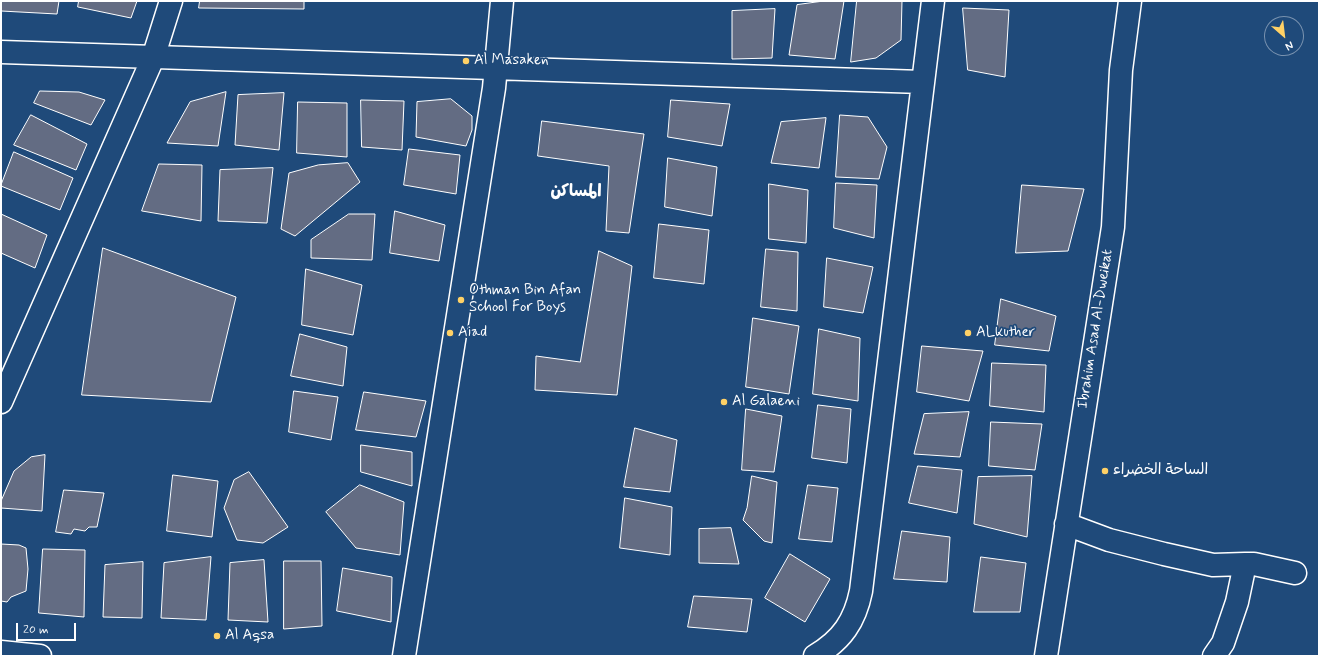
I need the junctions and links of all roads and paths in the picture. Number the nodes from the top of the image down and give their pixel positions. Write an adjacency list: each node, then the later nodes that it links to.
1 (171, 1): 6 (street)
2 (502, 1): 7 (street)
3 (933, 1): 8 (street)
4 (1130, 1): 10 (street, Ibrahim Asad Al-Dweikat)
5 (1, 52): 6 (street)
6 (153, 58): 7 (street); 9 (street)
7 (495, 69): 8 (street); 15 (street)
8 (922, 82): 16 (street)
9 (1, 402)
10 (1066, 524): 11 (street); 17 (street, Ibrahim Asad Al-Dweikat)
11 (1246, 564): 12 (street); 18 (street)
12 (1295, 573)
13 (1, 652): 14 (street)
14 (40, 656)
15 (404, 656)
16 (815, 656)
17 (1046, 656)
18 (1214, 656)

